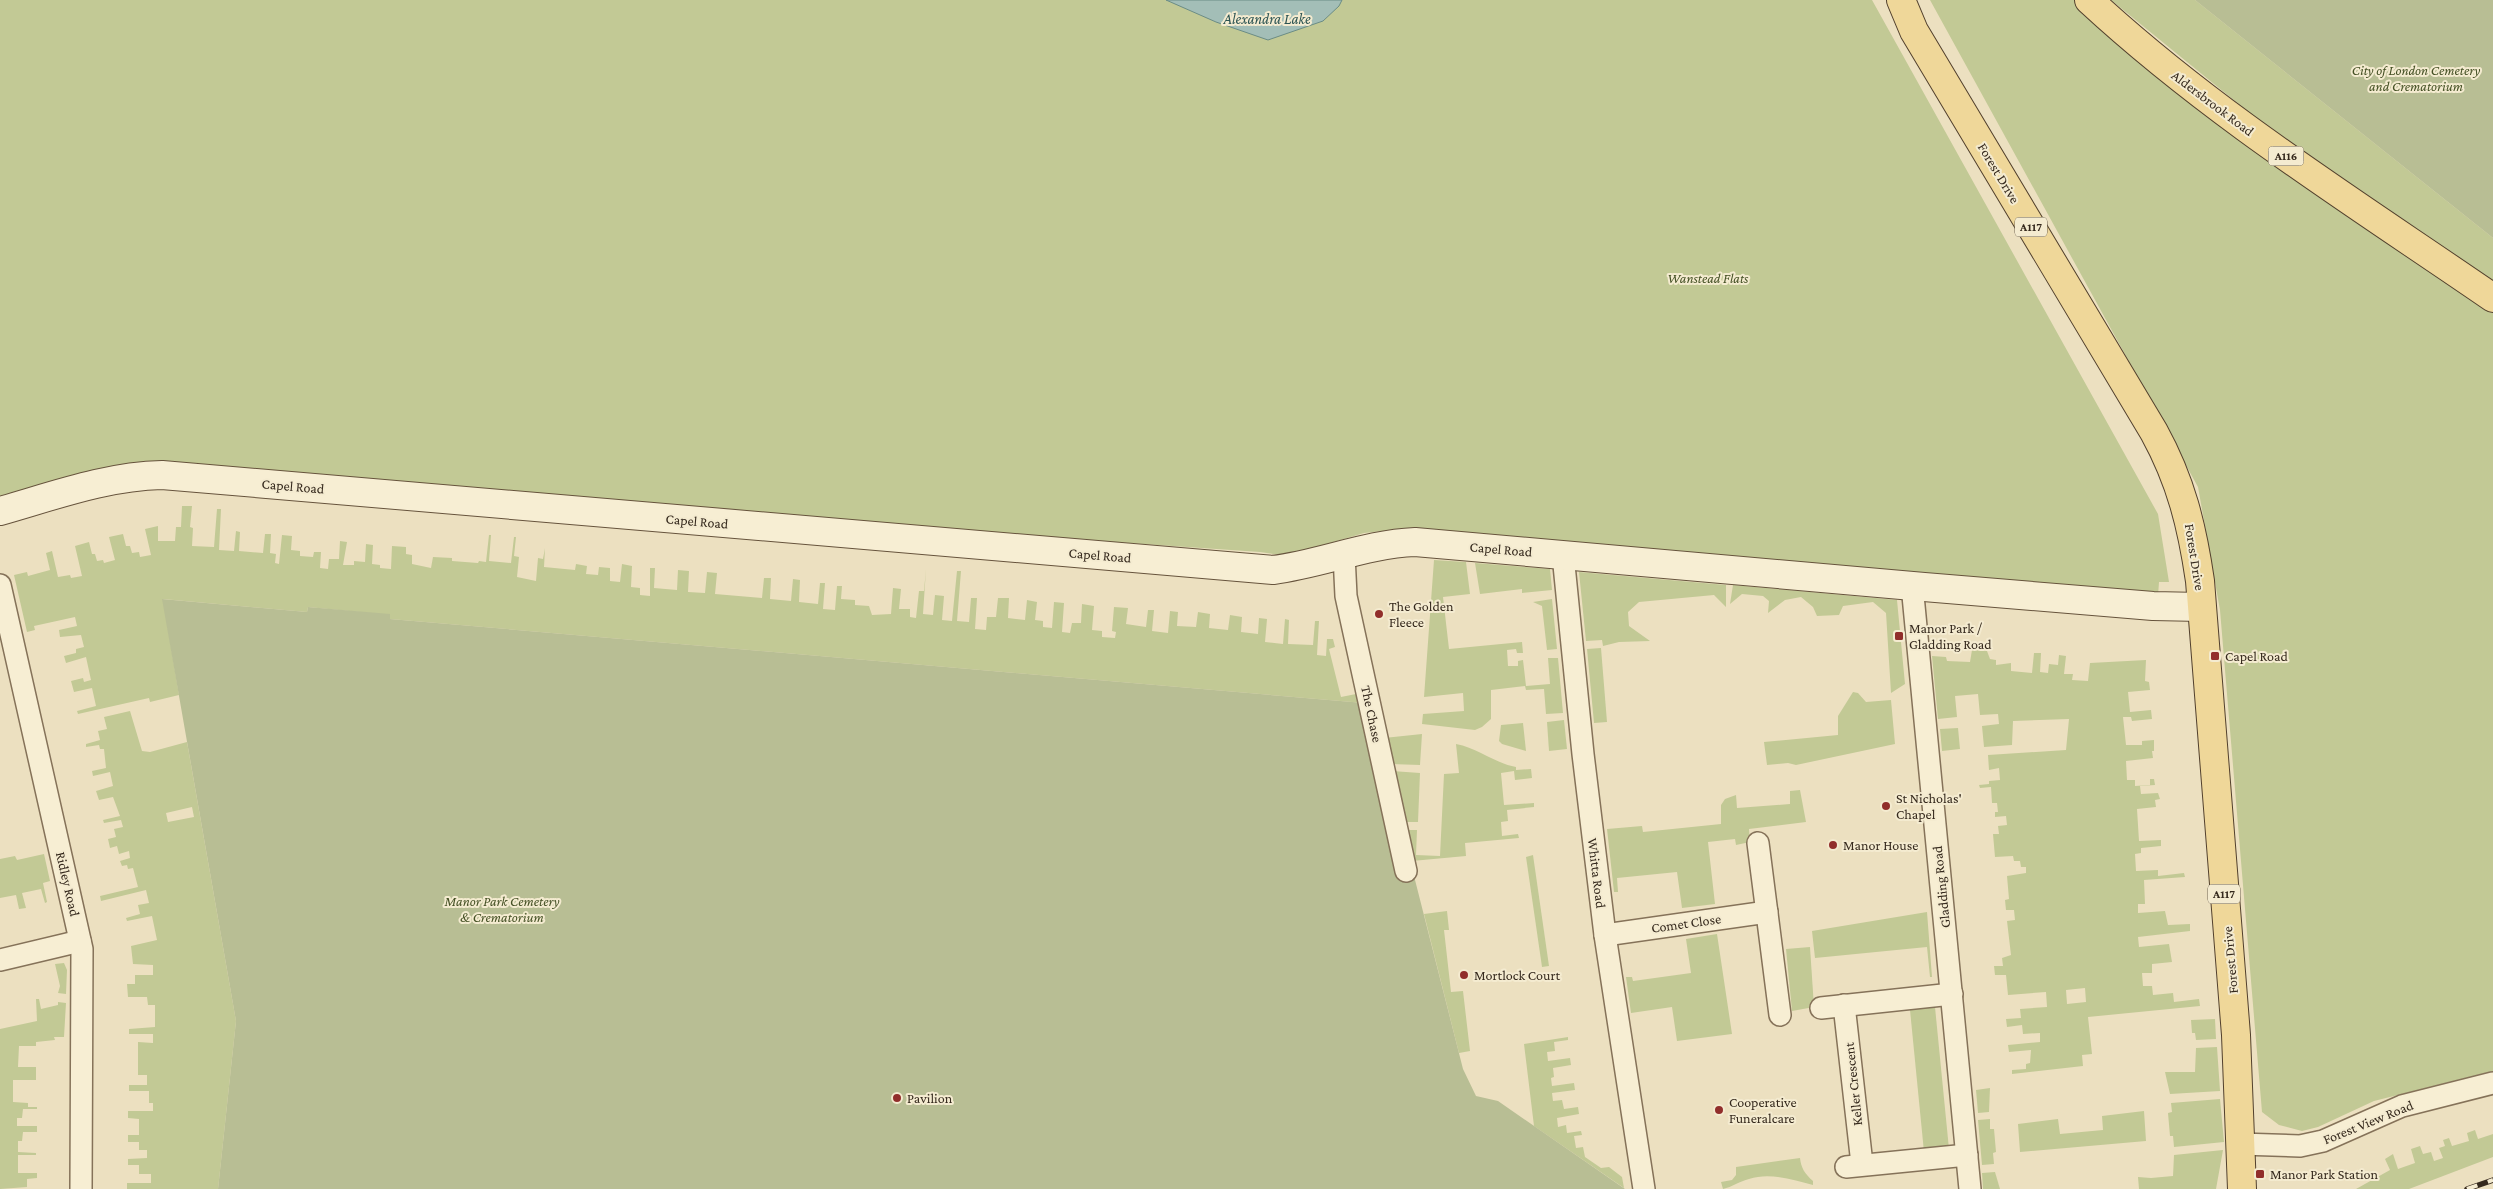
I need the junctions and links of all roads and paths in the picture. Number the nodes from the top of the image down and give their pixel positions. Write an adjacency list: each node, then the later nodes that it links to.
1 (1901, 0): 9 (main road, Forest Drive / A117)
2 (2089, 0): 3 (main road, Aldersbrook Road / A116)
3 (2493, 298)
4 (0, 511): 5 (street, Capel Road)
5 (1344, 555): 6 (street, Capel Road); 11 (street, The Chase)
6 (1563, 555): 8 (street, Capel Road); 13 (street, Whitta Road)
7 (0, 585): 14 (street, Ridley Road)
8 (1912, 585): 9 (street, Capel Road); 16 (street, Gladding Road)
9 (2201, 607): 21 (main road, Forest Drive / A117)
10 (1758, 843): 12 (street)
11 (1406, 871)
12 (1767, 912): 13 (street, Comet Close); 19 (street)
13 (1605, 935): 24 (street, Whitta Road)
14 (80, 941): 15 (street); 23 (street, Ridley Road)
15 (0, 960)
16 (1952, 994): 17 (street); 22 (street, Gladding Road)
17 (1844, 1005): 18 (street); 22 (street, Keller Crescent)
18 (1821, 1008)
19 (1780, 1015)
20 (2493, 1084): 21 (street, Forest View Road)
21 (2240, 1144): 26 (main road, Forest Drive / A117)
22 (1967, 1155): 25 (street, Gladding Road)
23 (81, 1189)
24 (1644, 1189)
25 (1970, 1189)
26 (2242, 1189)

